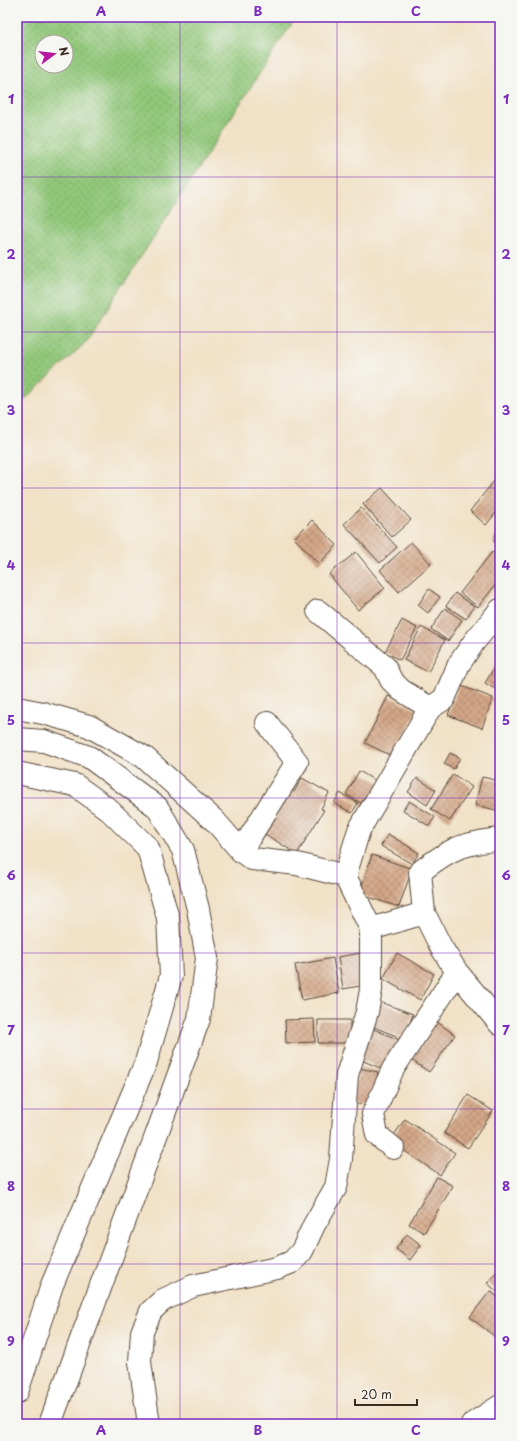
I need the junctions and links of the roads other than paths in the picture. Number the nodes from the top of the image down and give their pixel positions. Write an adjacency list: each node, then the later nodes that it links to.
1 (500, 610): 4 (main road)
2 (318, 611): 4 (main road)
3 (17, 708): 9 (main road)
4 (430, 708): 10 (main road)
5 (267, 723): 9 (main road)
6 (17, 739): 18 (main road)
7 (17, 773): 16 (main road)
8 (500, 839): 11 (main road)
9 (241, 852): 10 (main road)
10 (344, 876): 12 (main road)
11 (424, 913): 12 (main road); 13 (main road)
12 (371, 929): 19 (main road)
13 (457, 972): 14 (main road); 15 (main road)
14 (500, 1024)
15 (393, 1148)
16 (17, 1392)
17 (500, 1406): 20 (main road)
18 (50, 1424)
19 (149, 1424)
20 (472, 1424)

